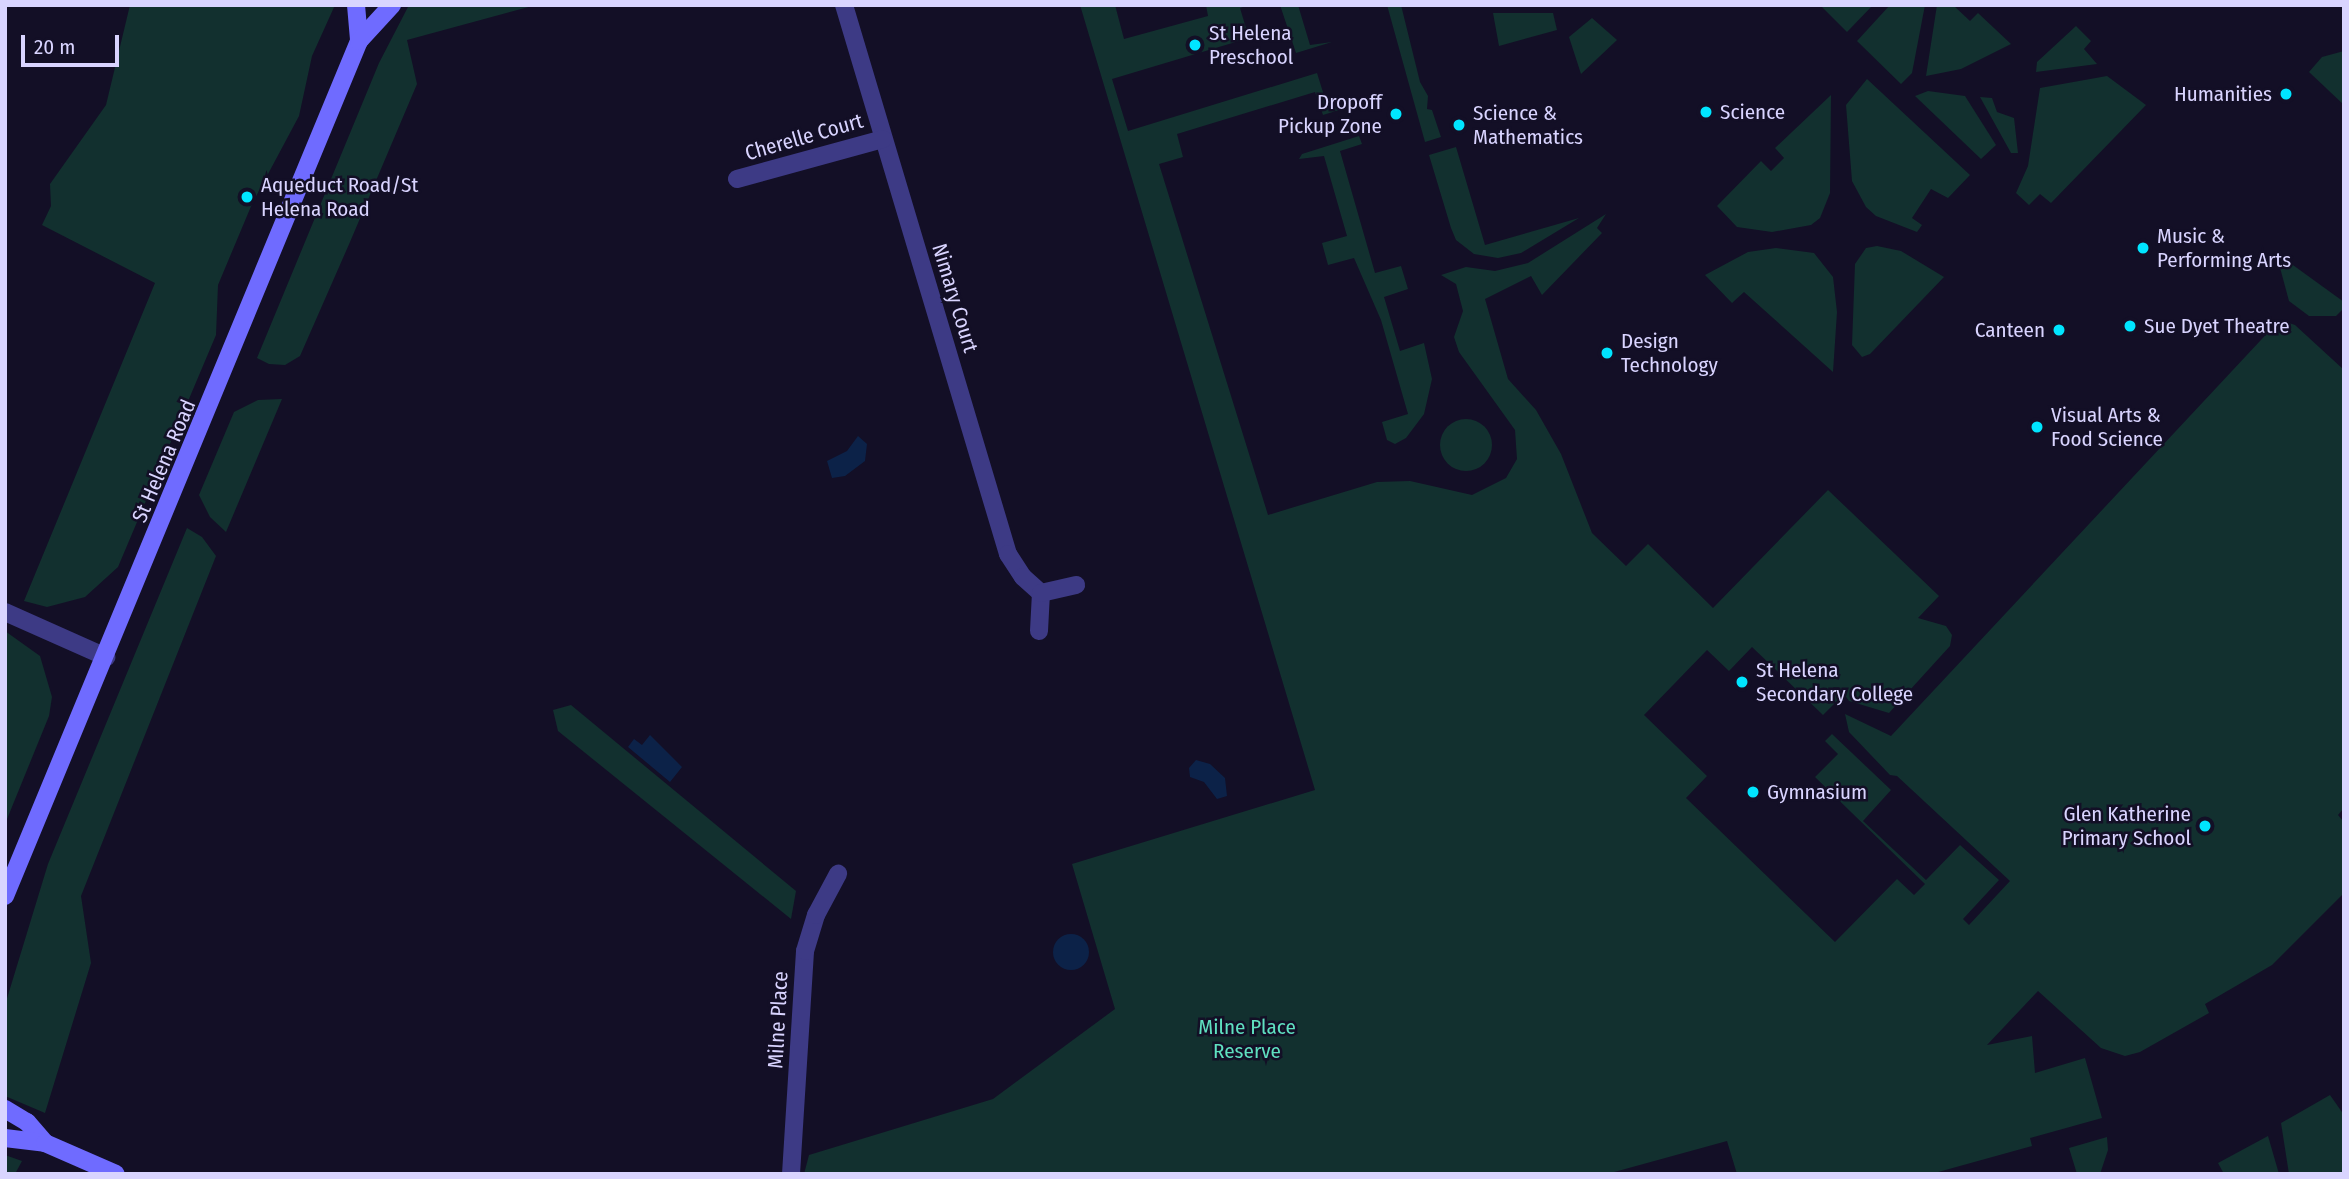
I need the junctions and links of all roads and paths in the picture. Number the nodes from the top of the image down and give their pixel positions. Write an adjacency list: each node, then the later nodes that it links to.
1 (356, 5): 4 (main road, St Helena Road)
2 (392, 5): 4 (main road, St Helena Road)
3 (844, 5): 5 (street, Nimary Court)
4 (359, 41): 11 (main road, St Helena Road)
5 (883, 139): 6 (street, Cherelle Court); 8 (street, Nimary Court)
6 (737, 179)
7 (1076, 584): 8 (street)
8 (1041, 593): 10 (street)
9 (5, 612): 11 (street)
10 (1038, 631)
11 (106, 657): 13 (main road, St Helena Road)
12 (838, 874): 18 (street, Milne Place)
13 (5, 896)
14 (5, 1109): 16 (main road)
15 (5, 1138): 16 (main road)
16 (45, 1143): 17 (main road)
17 (116, 1174)
18 (791, 1174)

